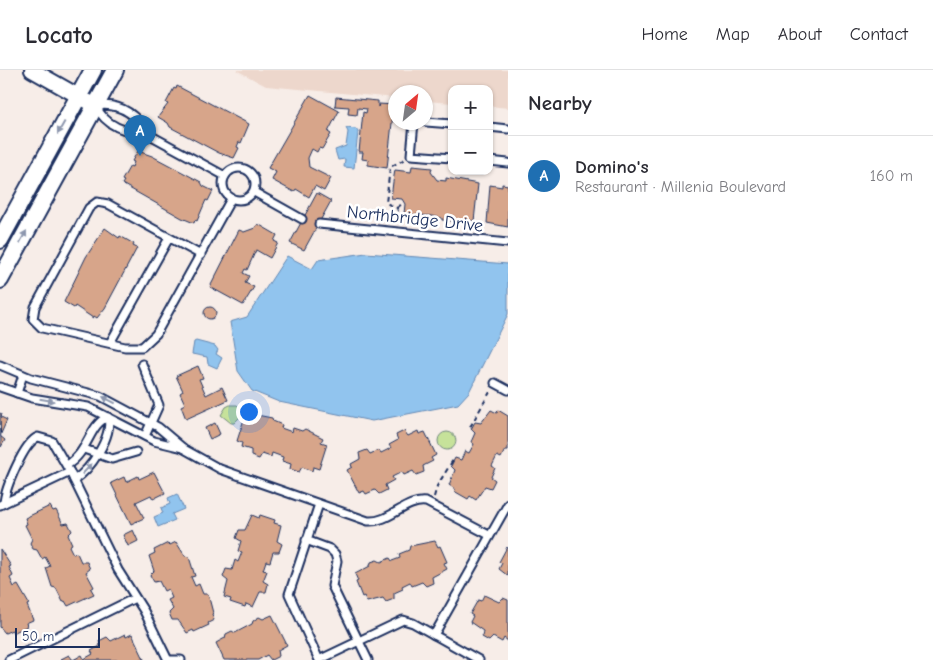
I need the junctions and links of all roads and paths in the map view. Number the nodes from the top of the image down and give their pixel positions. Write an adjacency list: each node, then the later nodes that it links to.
1 (32, 70): 4 (street)
2 (93, 70): 4 (street)
3 (116, 70): 5 (street)
4 (79, 96): 5 (street); 25 (street, one-way to 25)
5 (96, 106): 11 (lane); 11 (lane); 28 (street, one-way to 5)
6 (433, 123): 7 (lane)
7 (448, 124)
8 (493, 127): 9 (lane)
9 (508, 128)
10 (413, 130): 12 (lane)
11 (148, 134): 16 (lane)
12 (410, 155): 13 (lane); 20 (path)
13 (448, 158)
14 (493, 161): 15 (lane)
15 (508, 163)
16 (225, 176): 17 (lane); 18 (lane)
17 (254, 192): 18 (lane); 21 (lane)
18 (231, 199): 27 (lane)
19 (403, 203): 20 (path)
20 (398, 208): 22 (path)
21 (302, 219)
22 (400, 220)
23 (319, 224): 26 (lane, Northbridge Drive)
24 (169, 238): 27 (lane); 29 (lane); 29 (lane)
25 (0, 240)
26 (508, 243)
27 (201, 255): 29 (lane)
28 (0, 280)
29 (110, 343)
30 (142, 364): 38 (lane)
31 (0, 365): 32 (lane)
32 (23, 375): 36 (lane); 38 (lane, one-way to 32)
33 (495, 383): 35 (lane); 39 (path)
34 (0, 387): 36 (lane)
35 (508, 390)
36 (17, 393): 37 (lane, one-way to 37)
37 (108, 417): 40 (lane); 41 (lane); 44 (lane)
38 (152, 423): 40 (lane); 42 (lane)
39 (470, 427)
40 (145, 436): 42 (lane)
41 (84, 449): 44 (lane); 46 (lane)
42 (184, 449): 49 (lane)
43 (136, 452): 44 (lane)
44 (97, 455): 47 (lane, one-way to 44)
45 (453, 460): 50 (path)
46 (68, 469): 47 (lane); 48 (lane); 48 (lane)
47 (74, 480): 54 (lane)
48 (2, 504)
49 (319, 504): 50 (lane); 53 (lane)
50 (432, 504): 52 (lane)
51 (508, 504): 52 (lane)
52 (488, 536): 55 (lane)
53 (306, 540): 56 (lane); 56 (lane)
54 (135, 598): 57 (lane); 58 (lane)
55 (434, 635): 56 (lane); 61 (lane)
56 (358, 640): 60 (lane)
57 (13, 659)
58 (169, 660): 59 (lane)
59 (181, 660)
60 (368, 660)
61 (479, 660)

